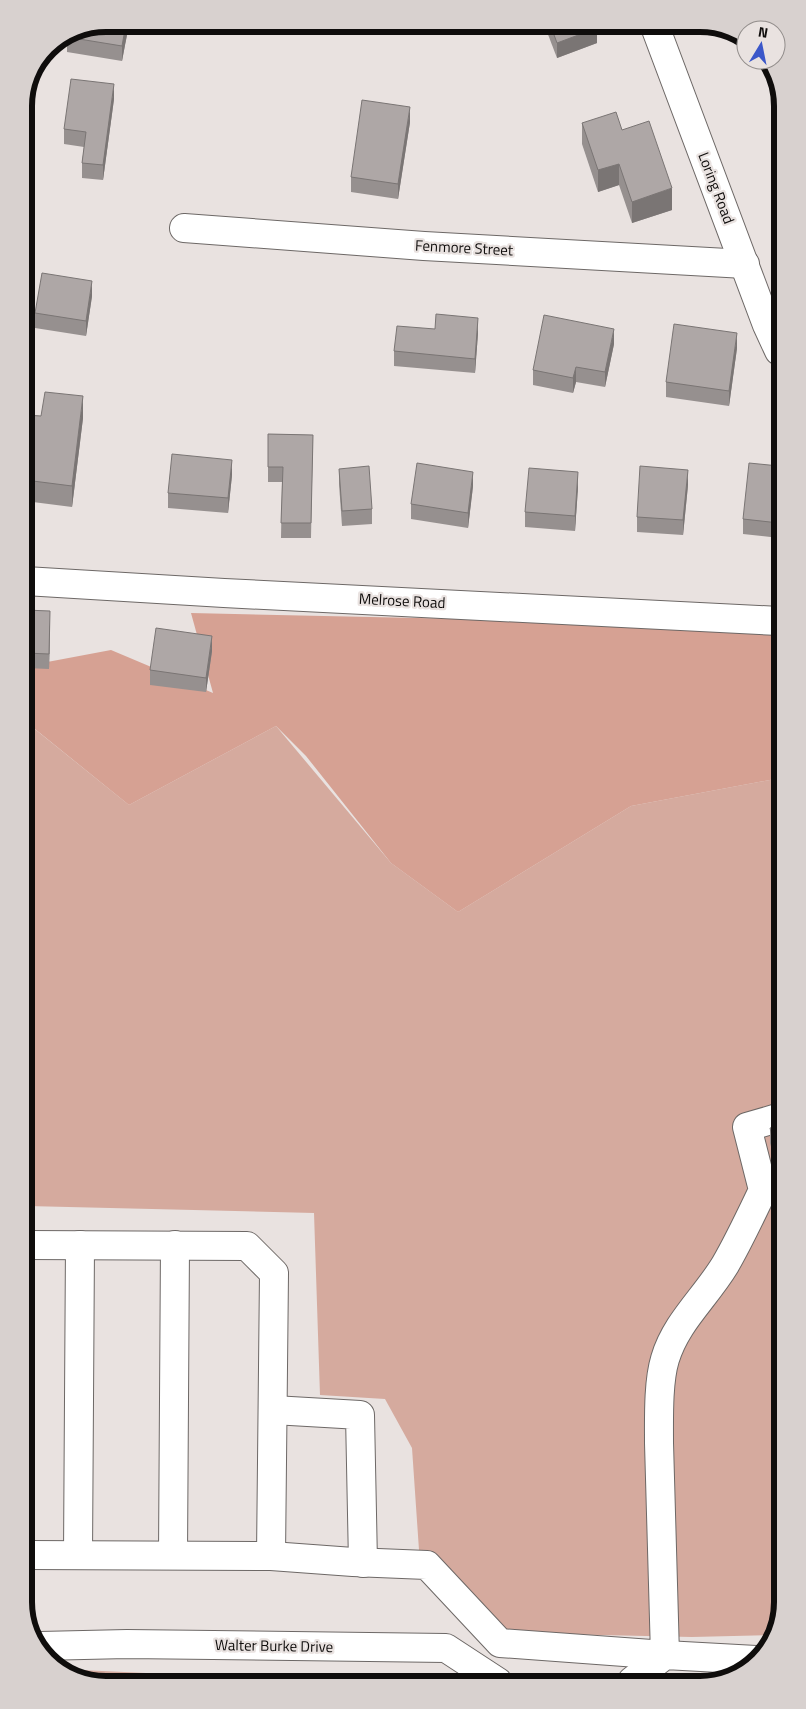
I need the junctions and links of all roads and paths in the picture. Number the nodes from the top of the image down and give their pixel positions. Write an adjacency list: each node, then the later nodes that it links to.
1 (657, 33): 3 (street, Loring Road)
2 (184, 228): 3 (street, Fenmore Street)
3 (745, 264): 4 (street, Loring Road)
4 (774, 342)
5 (33, 581): 6 (street, Melrose Road)
6 (774, 621)
7 (774, 1119): 8 (street)
8 (772, 1188): 19 (street)
9 (32, 1245): 10 (street)
10 (80, 1245): 11 (street); 14 (street)
11 (175, 1245): 12 (street); 15 (street)
12 (273, 1410): 16 (street); 17 (street)
13 (32, 1555): 14 (street)
14 (78, 1555): 15 (street)
15 (172, 1555): 16 (street)
16 (271, 1556): 17 (street)
17 (363, 1563): 19 (street)
18 (47, 1646): 21 (street, Walter Burke Drive)
19 (665, 1655): 20 (street); 22 (street)
20 (746, 1659)
21 (489, 1676)
22 (638, 1676)

